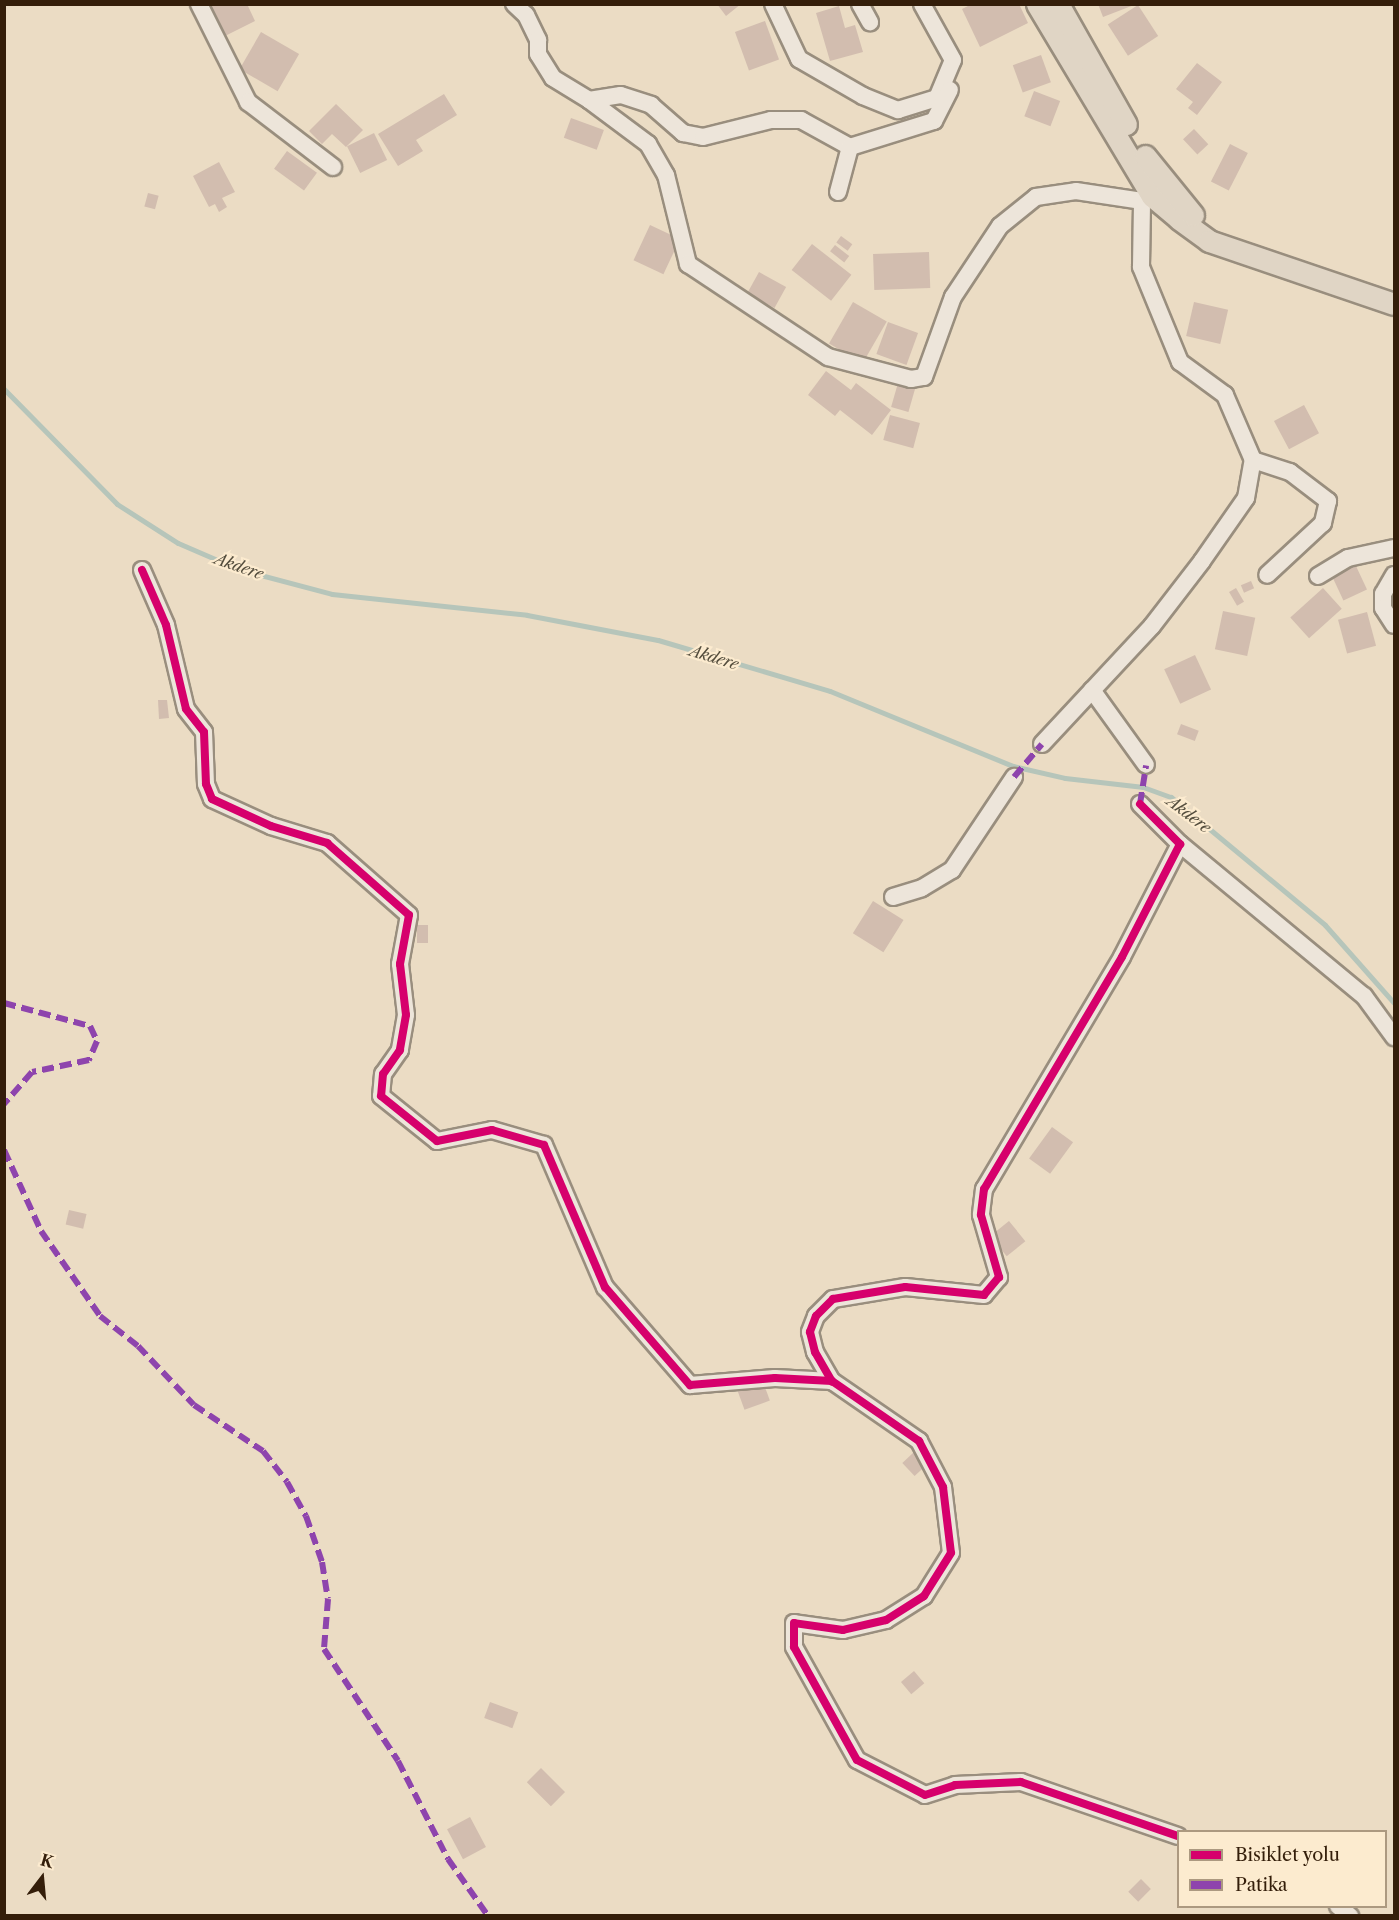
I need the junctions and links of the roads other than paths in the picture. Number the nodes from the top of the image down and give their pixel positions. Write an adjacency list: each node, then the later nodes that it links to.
1 (199, 4): 12 (street)
2 (514, 4): 10 (street)
3 (773, 4): 9 (street)
4 (860, 4): 8 (street)
5 (922, 4): 9 (street)
6 (1037, 4): 14 (main road)
7 (1058, 4): 14 (main road)
8 (870, 22)
9 (953, 60): 11 (street)
10 (589, 100): 11 (street); 14 (street)
11 (849, 147): 13 (street)
12 (333, 167)
13 (838, 192)
14 (1153, 194): 15 (main road); 16 (street)
15 (1395, 302)
16 (1253, 460): 19 (street); 23 (street)
17 (1395, 548): 21 (street)
18 (142, 570): 31 (street)
19 (1267, 575)
20 (1395, 575): 22 (street)
21 (1318, 576)
22 (1395, 625)
23 (1092, 690): 24 (street); 25 (street)
24 (1042, 744)
25 (1146, 765)
26 (1014, 777): 29 (street)
27 (1140, 804): 28 (street)
28 (1180, 844): 30 (street); 31 (street)
29 (893, 897)
30 (1395, 1037)
31 (832, 1381): 32 (street)
32 (1177, 1835)

